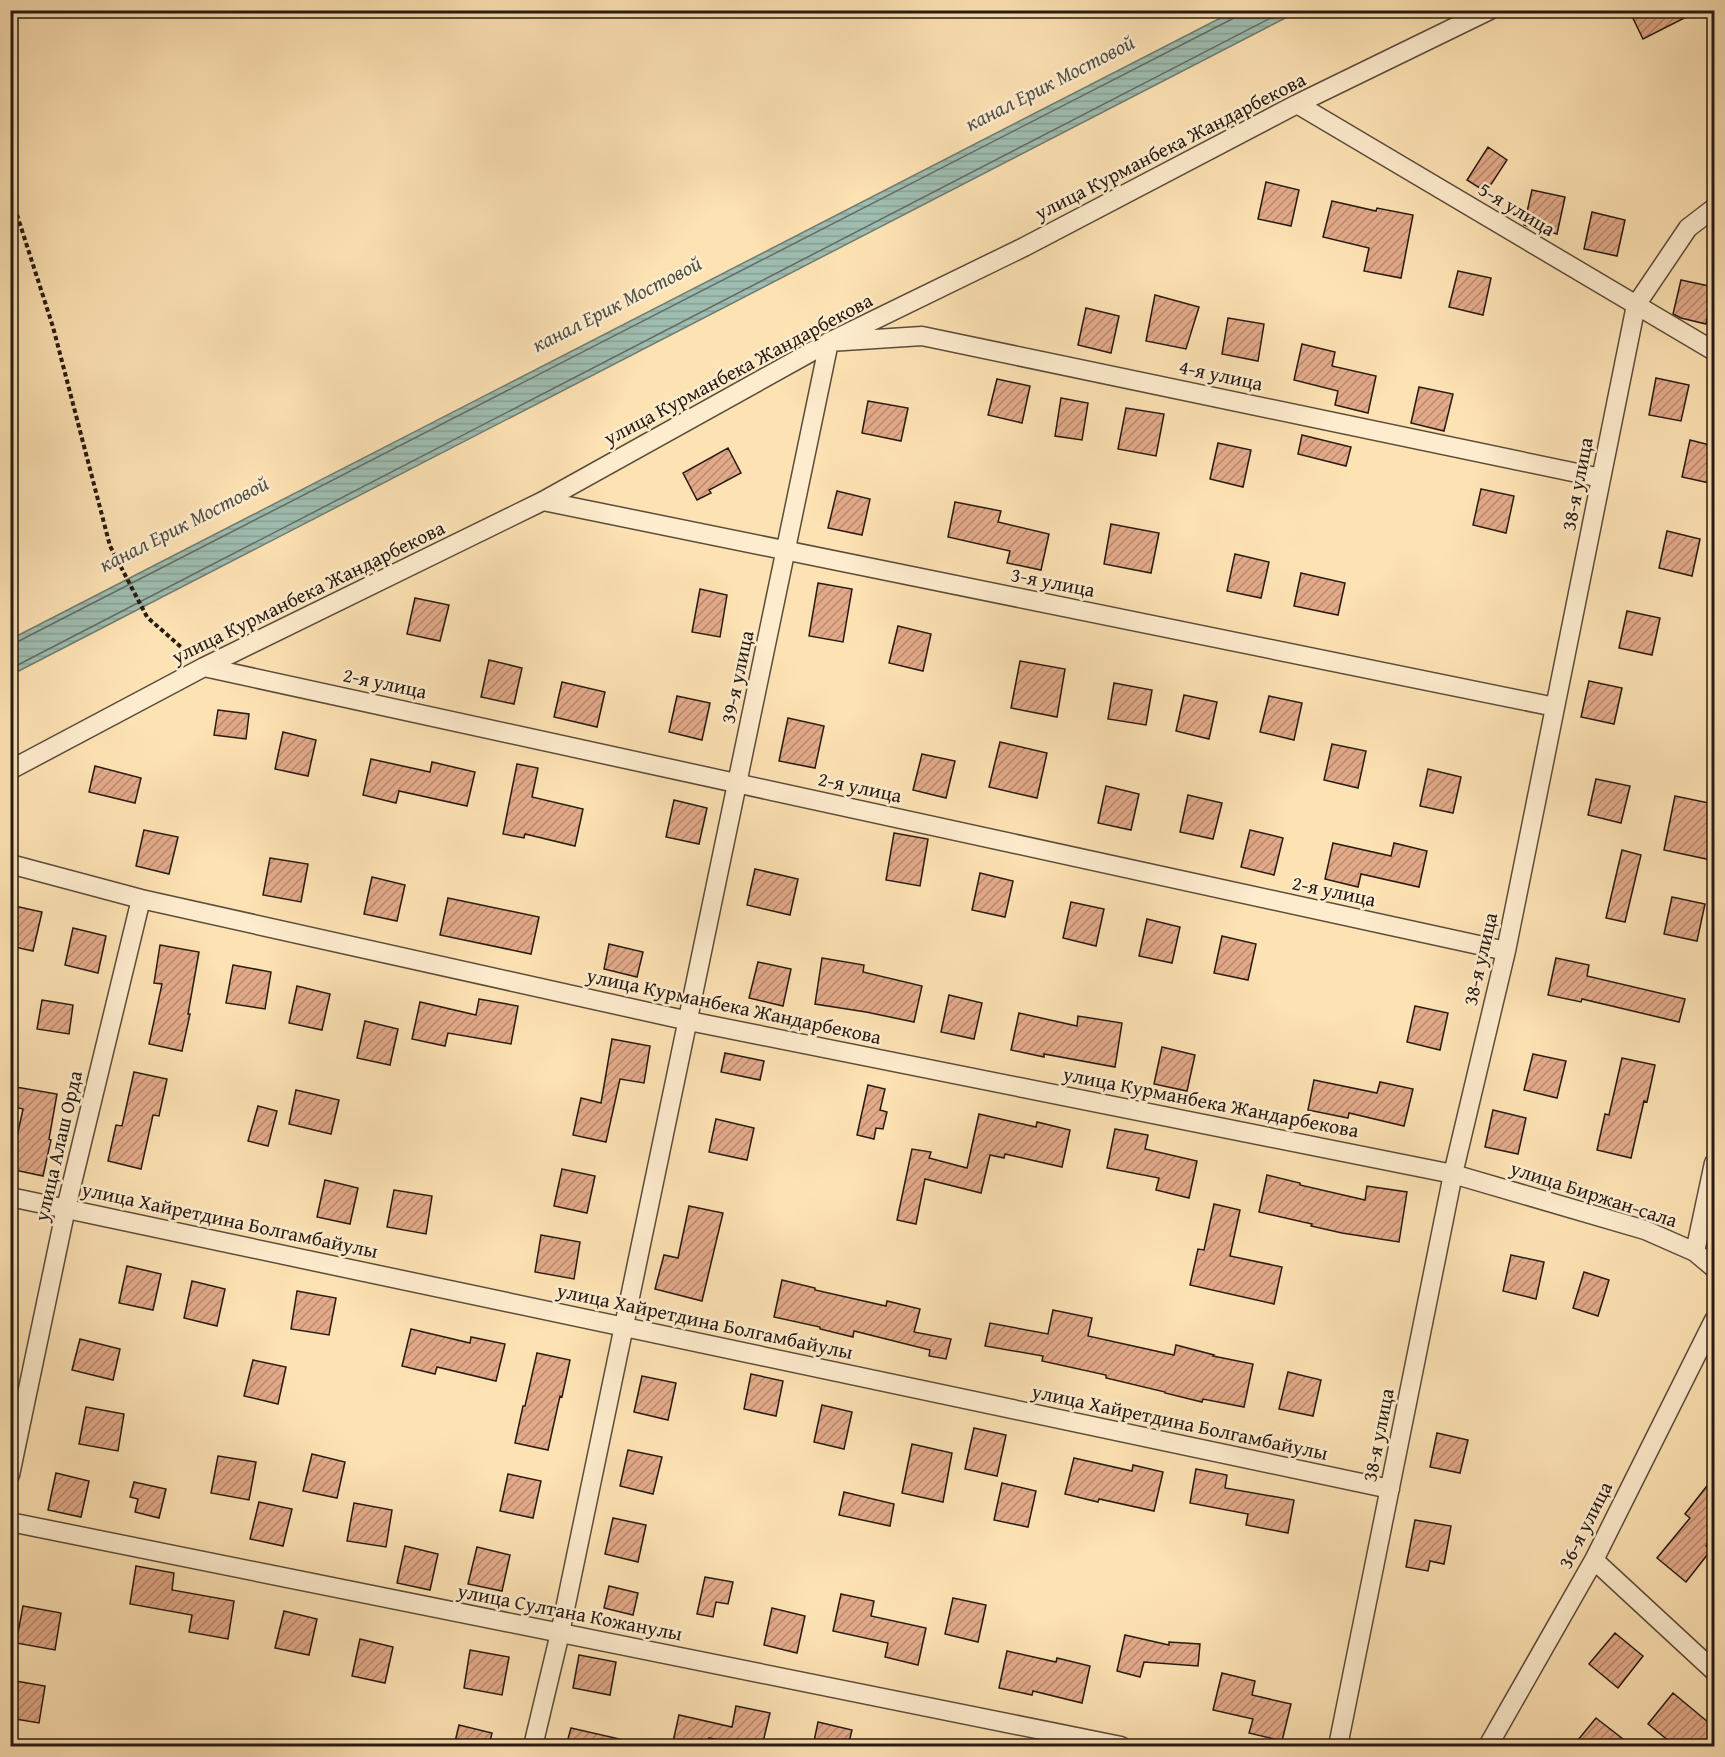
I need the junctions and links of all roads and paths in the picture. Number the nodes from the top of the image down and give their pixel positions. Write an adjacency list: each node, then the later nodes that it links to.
1 (1490, 10): 2 (street, улица Курманбека Жандарбекова)
2 (1297, 104): 5 (street, 5-я улица); 6 (street, улица Курманбека Жандарбекова)
3 (10, 194): 11 (path)
4 (1714, 208): 5 (street, 38-я улица)
5 (1636, 305): 7 (street, 5-я улица); 8 (street, 38-я улица)
6 (829, 342): 8 (street, 4-я улица); 9 (street, улица Курманбека Жандарбекова); 10 (street, 39-я улица)
7 (1714, 351)
8 (1601, 478): 12 (street, 38-я улица)
9 (543, 501): 10 (street, 3-я улица); 11 (street, улица Курманбека Жандарбекова)
10 (786, 551): 12 (street, 3-я улица); 14 (street, 39-я улица)
11 (204, 667): 13 (street, улица Курманбека Жандарбекова); 14 (street, 2-я улица)
12 (1555, 707): 17 (street, 38-я улица)
13 (10, 770)
14 (738, 784): 17 (street, 2-я улица); 18 (street, 39-я улица)
15 (10, 864): 16 (street, улица Курманбека Жандарбекова)
16 (141, 899): 18 (street, улица Курманбека Жандарбекова); 22 (street, улица Алаш Орда)
17 (1506, 951): 20 (street, 38-я улица)
18 (689, 1021): 20 (street, улица Курманбека Жандарбекова); 26 (street, 39-я улица)
19 (1714, 1163): 23 (street)
20 (1453, 1173): 23 (street, улица Биржан-сала); 28 (street, 38-я улица)
21 (10, 1197): 22 (street, улица Хайретдина Болгамбайулы)
22 (66, 1208): 26 (street, улица Хайретдина Болгамбайулы); 27 (street, улица Алаш Орда)
23 (1695, 1252): 24 (street, улица Биржан-сала)
24 (1714, 1268)
25 (1714, 1320): 30 (street, 36-я улица)
26 (624, 1326): 28 (street, улица Хайретдина Болгамбайулы); 31 (street, 39-я улица)
27 (10, 1475)
28 (1390, 1489): 35 (street, 38-я улица)
29 (10, 1522): 31 (street, улица Султана Кожанулы)
30 (1594, 1560): 32 (street); 36 (street, 36-я улица)
31 (560, 1633): 33 (street, 39-я улица); 34 (street, улица Султана Кожанулы)
32 (1714, 1671)
33 (532, 1746)
34 (1121, 1746)
35 (1338, 1746)
36 (1488, 1746)

